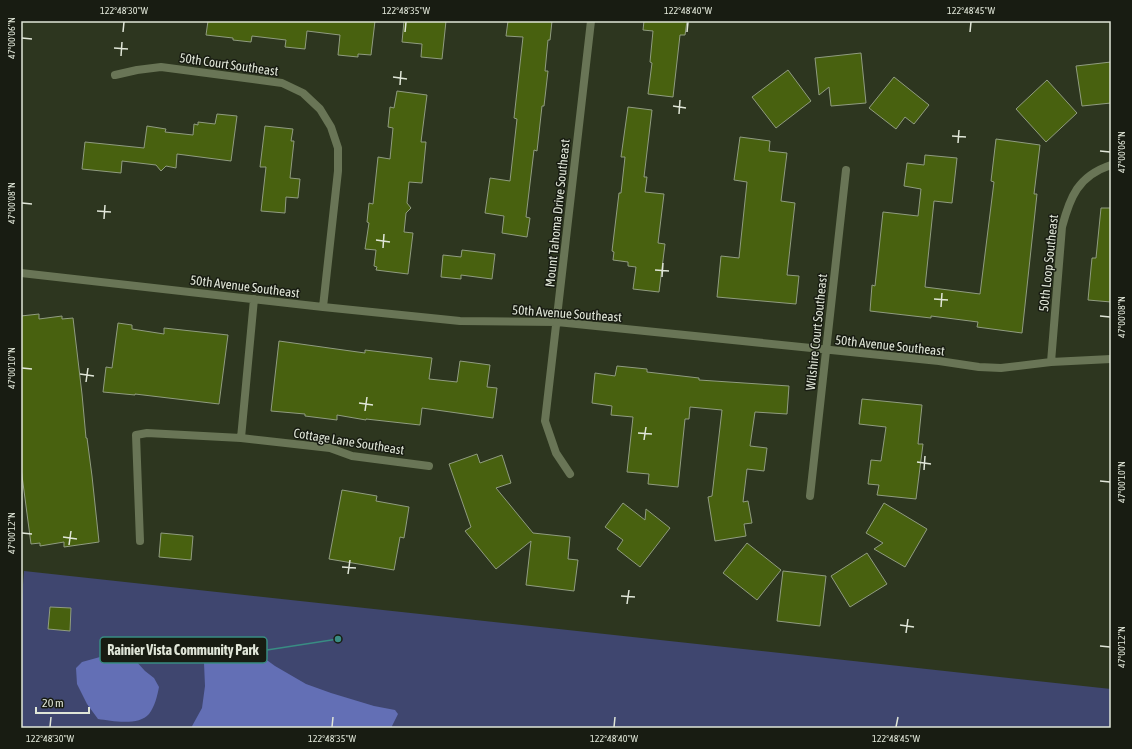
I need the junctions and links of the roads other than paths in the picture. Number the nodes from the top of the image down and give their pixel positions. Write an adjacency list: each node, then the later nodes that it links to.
1 (591, 21): 8 (street, Mount Tahoma Drive Southeast)
2 (115, 75): 7 (street, 50th Court Southeast)
3 (1111, 165): 11 (street, 50th Loop Southeast)
4 (846, 170): 9 (street, Wilshire Court Southeast)
5 (21, 273): 6 (street, 50th Avenue Southeast)
6 (254, 299): 7 (street, 50th Avenue Southeast); 12 (street)
7 (324, 307): 8 (street, 50th Avenue Southeast)
8 (557, 322): 9 (street, 50th Avenue Southeast); 14 (street, Mount Tahoma Drive Southeast)
9 (826, 350): 11 (street, 50th Avenue Southeast); 15 (street, Wilshire Court Southeast)
10 (1111, 360): 11 (street, 50th Avenue Southeast)
11 (1051, 362)
12 (241, 438): 13 (street, Cottage Lane Southeast); 16 (street, Cottage Lane Southeast)
13 (429, 466)
14 (570, 474)
15 (810, 496)
16 (140, 540)

